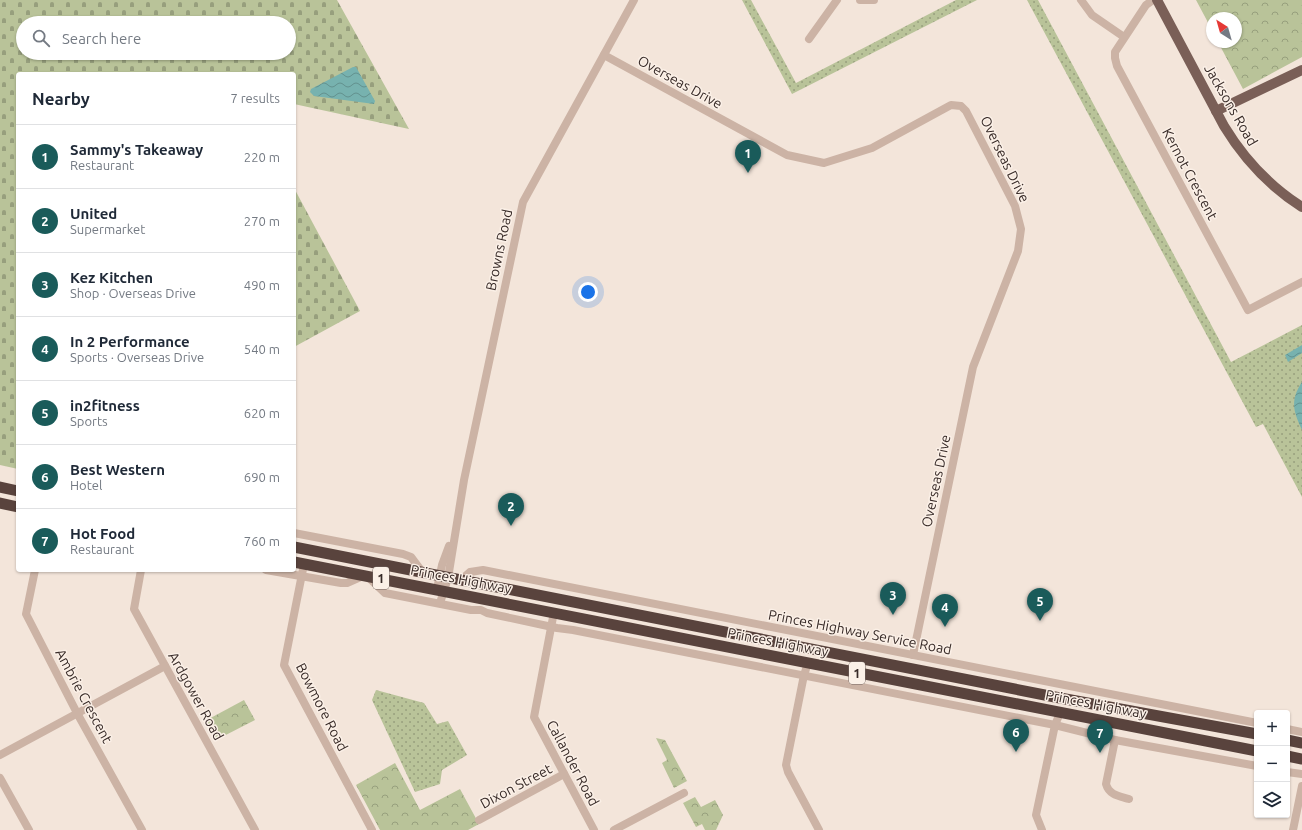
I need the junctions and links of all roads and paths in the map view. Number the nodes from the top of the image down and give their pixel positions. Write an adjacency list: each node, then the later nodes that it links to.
1 (634, 0): 10 (street, Browns Road)
2 (837, 0): 9 (street)
3 (860, 0): 4 (street)
4 (874, 0)
5 (1082, 0): 8 (street)
6 (1153, 0): 8 (street, Kernot Crescent)
7 (1157, 0): 14 (main road, Jacksons Road)
8 (1124, 37): 16 (street, Kernot Crescent)
9 (809, 39)
10 (604, 55): 33 (street, Browns Road); 40 (street, Overseas Drive)
11 (1302, 65): 13 (main road)
12 (1302, 70): 13 (main road)
13 (1277, 81): 14 (main road)
14 (1217, 113): 15 (main road, Jacksons Road)
15 (1302, 207)
16 (1302, 282)
17 (0, 487): 18 (highway)
18 (16, 491)
19 (0, 503): 20 (highway)
20 (16, 507)
21 (296, 533): 30 (street)
22 (296, 547): 23 (highway, Princes Highway / 1)
23 (308, 549): 24 (highway, Princes Highway / 1); 25 (highway)
24 (327, 552): 26 (highway); 30 (highway, Princes Highway / 1)
25 (299, 563): 26 (highway, Princes Highway / 1); 32 (street, Bowmore Road)
26 (324, 567): 31 (highway, Princes Highway / 1)
27 (35, 572): 47 (street, Ambrie Crescent)
28 (141, 572): 43 (street, Ardgower Road)
29 (276, 572): 32 (street)
30 (423, 573): 33 (highway, Princes Highway / 1)
31 (365, 575): 32 (street); 35 (highway, Princes Highway / 1); 36 (street)
32 (301, 577): 73 (street, Bowmore Road)
33 (443, 577): 34 (highway, Princes Highway / 1); 35 (street, Browns Road)
34 (461, 580): 39 (highway, Princes Highway / 1); 40 (street, Princes Highway Service Road)
35 (441, 590): 36 (street, Browns Road); 37 (highway, Princes Highway / 1)
36 (440, 604): 38 (street)
37 (554, 612): 38 (street, Callander Road); 41 (highway, Princes Highway / 1)
38 (551, 626): 44 (street); 63 (street, Callander Road)
39 (718, 630): 42 (highway); 45 (highway, Princes Highway / 1)
40 (913, 655): 49 (street, Princes Highway Service Road)
41 (794, 660): 42 (highway, Princes Highway / 1); 44 (street)
42 (808, 663): 44 (street); 46 (highway, Princes Highway / 1)
43 (165, 666): 47 (street); 72 (street, Ardgower Road)
44 (804, 675): 50 (street); 76 (street)
45 (1060, 698): 48 (highway); 53 (highway, Princes Highway / 1)
46 (1047, 710): 48 (highway, Princes Highway / 1); 50 (street)
47 (77, 713): 58 (street); 71 (street, Ambrie Crescent)
48 (1060, 713): 50 (street); 57 (highway, Princes Highway / 1)
49 (1254, 722)
50 (1055, 725): 54 (street); 77 (street)
51 (1290, 730): 52 (street)
52 (1302, 732)
53 (1254, 733)
54 (1115, 740): 61 (street); 68 (street)
55 (1290, 741): 56 (highway)
56 (1302, 743)
57 (1254, 750)
58 (0, 755)
59 (1290, 757): 60 (highway)
60 (1302, 759)
61 (1254, 765)
62 (1290, 772): 64 (street)
63 (564, 774): 69 (street, Dixon Street); 74 (street, Callander Road)
64 (1302, 774)
65 (0, 778): 70 (street)
66 (1302, 786): 78 (street)
67 (684, 793): 75 (street)
68 (1129, 799)
69 (479, 820)
70 (29, 830)
71 (142, 830)
72 (255, 830)
73 (372, 830)
74 (594, 830)
75 (614, 830)
76 (819, 830)
77 (1042, 830)
78 (1293, 830)

